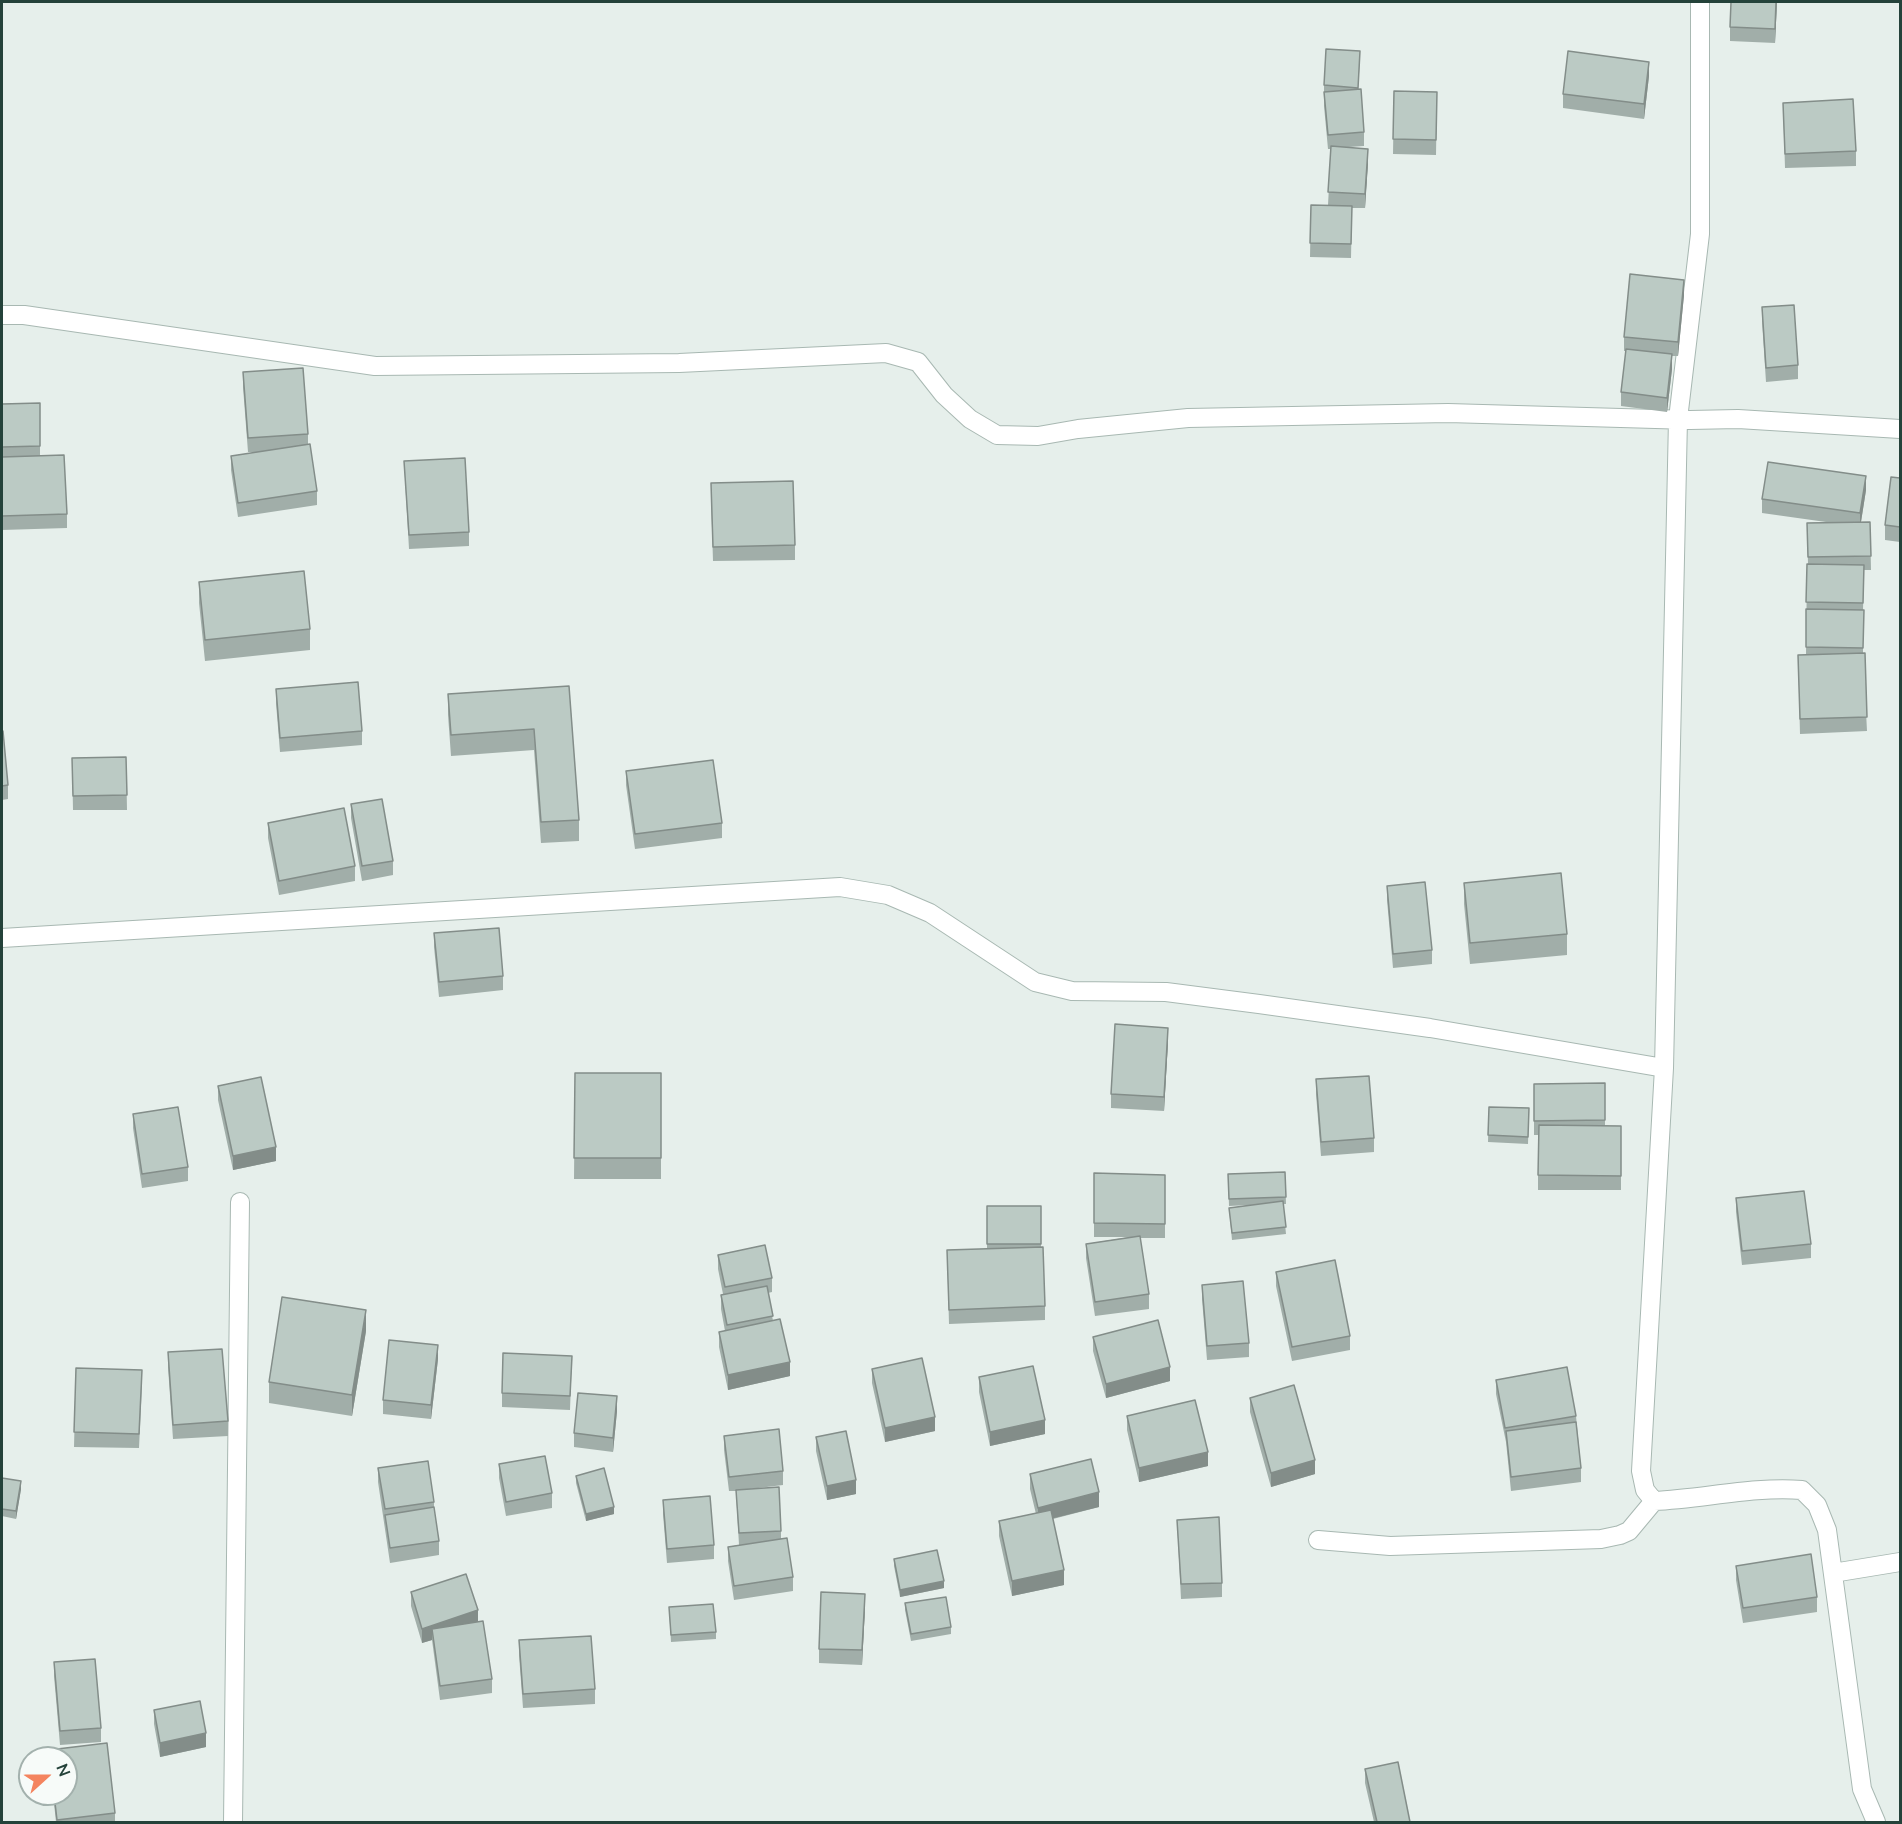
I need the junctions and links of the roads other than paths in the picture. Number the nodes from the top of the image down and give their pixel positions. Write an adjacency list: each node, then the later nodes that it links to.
1 (1700, 2): 3 (street)
2 (2, 315): 3 (street)
3 (1678, 419): 4 (street); 6 (street)
4 (1900, 429)
5 (2, 938): 6 (street)
6 (1664, 1068): 8 (street)
7 (240, 1202): 12 (street)
8 (1654, 1501): 9 (street); 11 (street)
9 (1318, 1540)
10 (1900, 1562): 11 (street)
11 (1833, 1573): 13 (street)
12 (233, 1822)
13 (1876, 1822)

